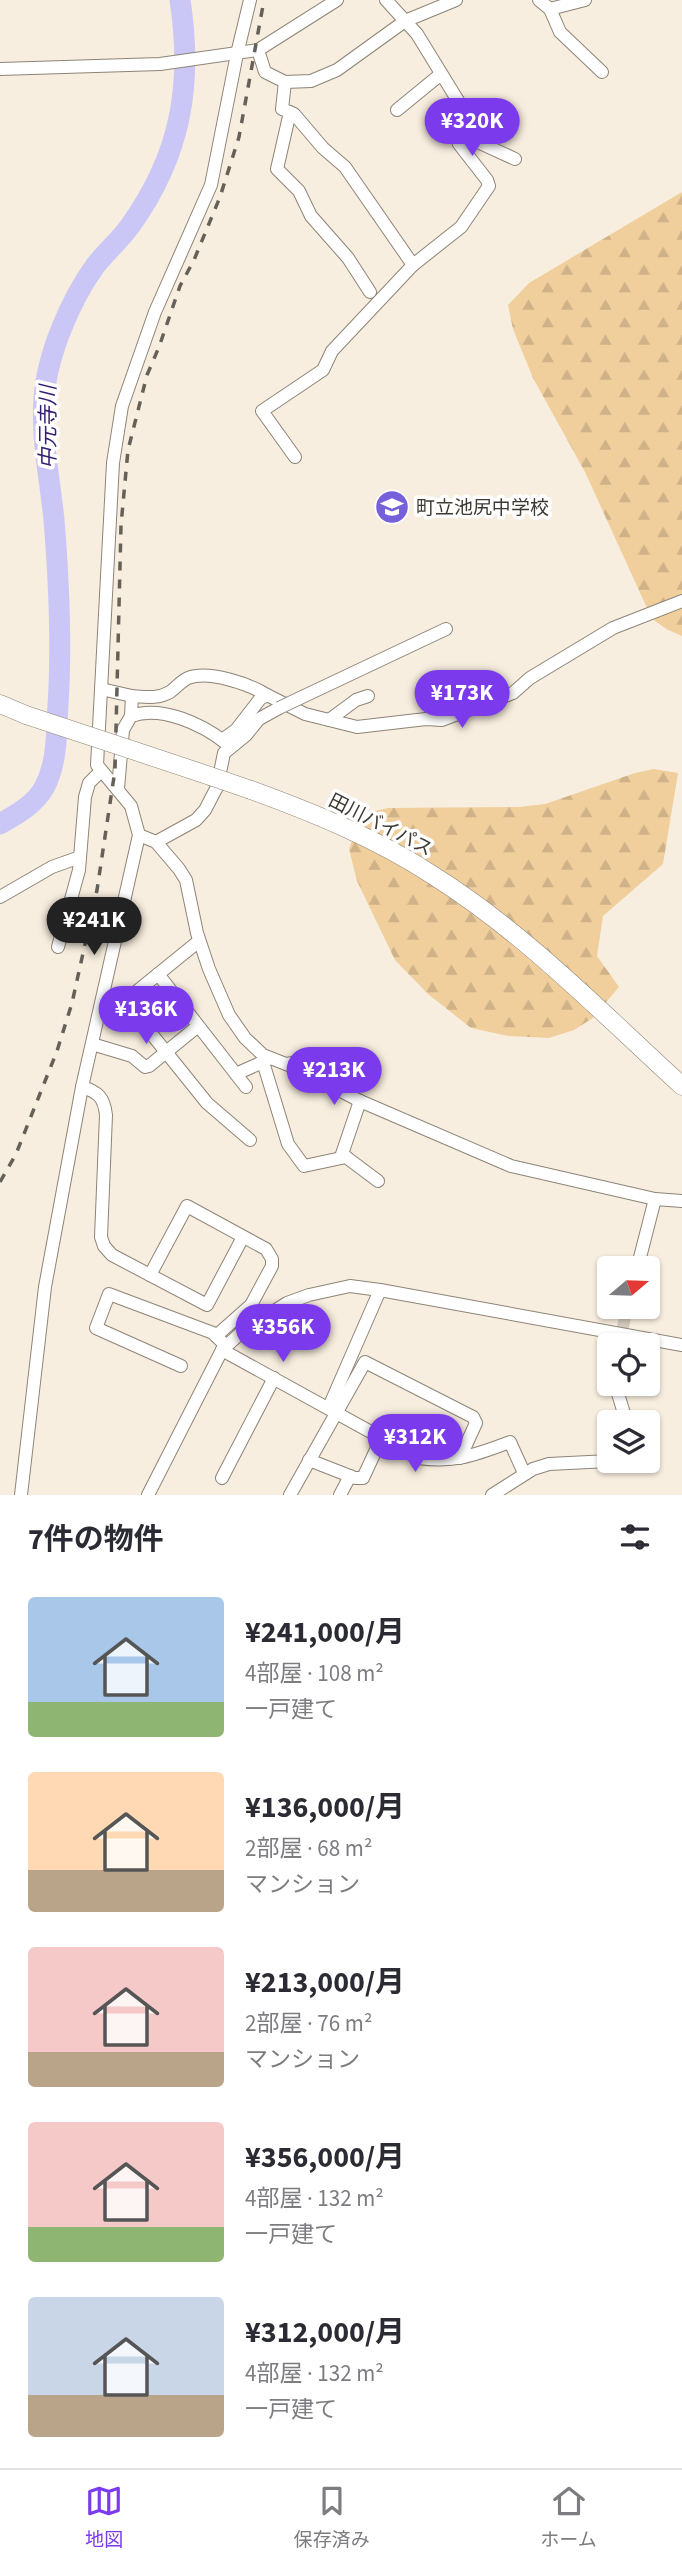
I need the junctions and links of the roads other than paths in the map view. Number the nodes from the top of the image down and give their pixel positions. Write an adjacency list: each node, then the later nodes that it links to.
1 (250, 0): 10 (street)
2 (337, 0): 9 (street)
3 (386, 0): 8 (street)
4 (456, 0): 8 (street)
5 (539, 0): 7 (street)
6 (585, 0): 7 (street)
7 (550, 9): 12 (street)
8 (405, 21): 13 (street); 14 (street)
9 (258, 50): 10 (street); 14 (street)
10 (237, 54): 11 (street); 24 (street)
11 (0, 69)
12 (602, 72)
13 (442, 74): 15 (street); 17 (street)
14 (285, 82): 16 (street)
15 (397, 110)
16 (290, 112): 19 (street); 20 (street)
17 (458, 118): 18 (street); 19 (street)
18 (515, 159)
19 (412, 265): 21 (street)
20 (370, 292)
21 (295, 457)
22 (682, 601): 30 (street)
23 (446, 629): 31 (street, bridge)
24 (101, 689): 27 (street); 32 (street)
25 (267, 695): 27 (street); 30 (street); 31 (street)
26 (368, 695): 30 (street)
27 (132, 696): 29 (street)
28 (0, 704): 50 (highway, 田川バイパス, bridge)
29 (131, 716): 31 (street); 33 (street)
30 (329, 720)
31 (226, 744): 35 (street)
32 (100, 772): 33 (street); 36 (street)
33 (118, 789): 34 (street)
34 (139, 835): 35 (street); 42 (street)
35 (156, 842): 38 (street)
36 (80, 857): 37 (street); 39 (street)
37 (0, 897)
38 (200, 942): 40 (street); 47 (street)
39 (58, 947)
40 (158, 974): 41 (street); 43 (street)
41 (125, 1001): 42 (street); 45 (street)
42 (99, 1014): 44 (street)
43 (198, 1026): 45 (street); 49 (street)
44 (92, 1044): 45 (street); 51 (street)
45 (164, 1052): 54 (street)
46 (329, 1056): 48 (street)
47 (267, 1060): 48 (street); 49 (street); 55 (street)
48 (287, 1065): 53 (street)
49 (236, 1074): 52 (street)
50 (682, 1086)
51 (82, 1087): 61 (street); 78 (street)
52 (246, 1087)
53 (360, 1101): 55 (street); 57 (street)
54 (250, 1140)
55 (346, 1157): 56 (street)
56 (378, 1181)
57 (655, 1199): 58 (street); 60 (street)
58 (682, 1201)
59 (243, 1237): 61 (street); 61 (street); 63 (street)
60 (640, 1256)
61 (150, 1275)
62 (380, 1290): 64 (street); 66 (street); 70 (street)
63 (251, 1306): 64 (street); 65 (street)
64 (255, 1322): 67 (street)
65 (216, 1336): 67 (street); 68 (street)
66 (682, 1345)
67 (224, 1348): 69 (street); 79 (street)
68 (180, 1366)
69 (274, 1378): 70 (street); 77 (street)
70 (332, 1409): 71 (street); 72 (street); 73 (street)
71 (382, 1437): 72 (street); 76 (street)
72 (460, 1458): 75 (street)
73 (309, 1460): 76 (street); 80 (street)
74 (597, 1462): 75 (street)
75 (524, 1473): 82 (street)
76 (350, 1476): 81 (street)
77 (222, 1478)
78 (21, 1495)
79 (148, 1495)
80 (290, 1495)
81 (340, 1495)
82 (492, 1495)

